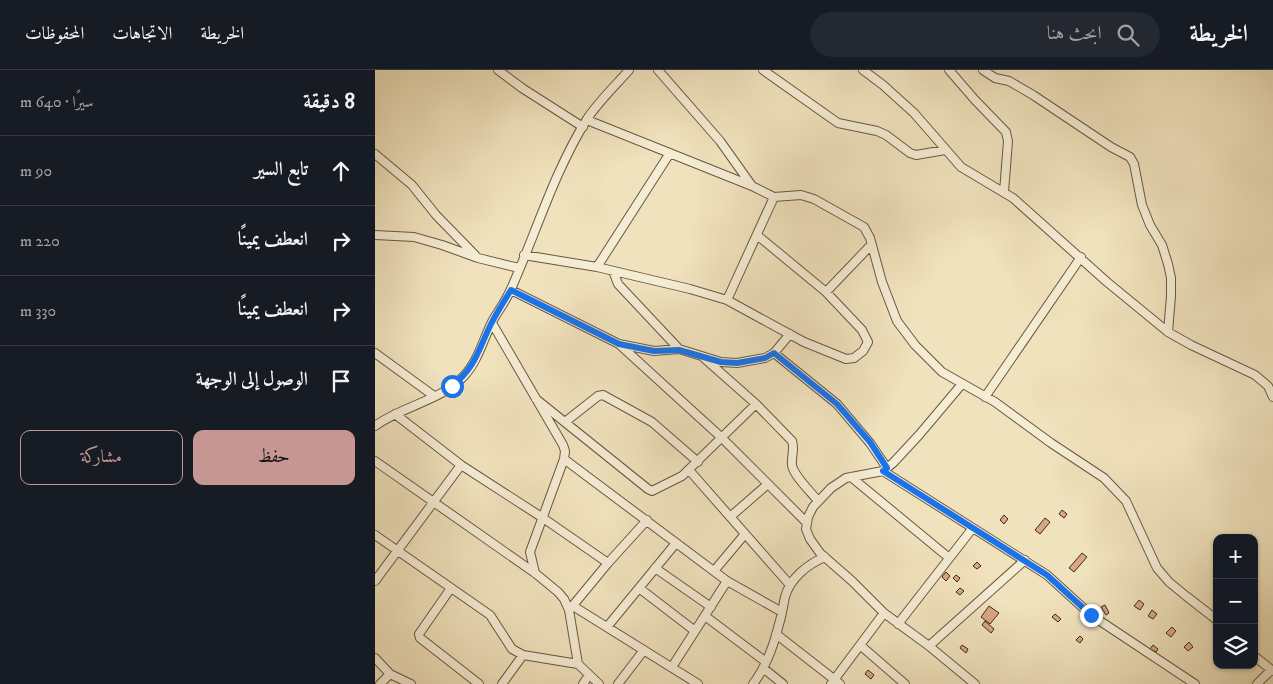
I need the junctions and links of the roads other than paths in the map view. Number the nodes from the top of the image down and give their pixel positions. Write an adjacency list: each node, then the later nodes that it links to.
1 (498, 70): 8 (street)
2 (629, 70): 8 (street)
3 (658, 70): 12 (street)
4 (763, 70): 9 (street)
5 (863, 70): 9 (street)
6 (949, 70): 13 (street)
7 (983, 70): 28 (street)
8 (585, 124): 10 (street); 18 (street)
9 (945, 150): 13 (street)
10 (670, 153): 12 (street); 21 (street)
11 (375, 154): 19 (street)
12 (752, 186): 14 (street)
13 (1004, 192): 20 (street)
14 (774, 197): 16 (street); 17 (street)
15 (375, 235): 19 (street)
16 (757, 235): 25 (street); 26 (street)
17 (871, 245): 25 (street); 35 (street)
18 (525, 255): 21 (street); 22 (street)
19 (478, 258): 22 (street)
20 (1081, 258): 28 (street); 37 (street)
21 (597, 267): 23 (street)
22 (519, 268): 24 (street)
23 (613, 271): 26 (street); 31 (street)
24 (511, 290): 27 (street); 30 (street)
25 (826, 292): 29 (street)
26 (727, 300): 29 (street)
27 (492, 323): 36 (street); 39 (street)
28 (1168, 332): 38 (street)
29 (789, 334): 33 (street)
30 (619, 344): 31 (street); 44 (street)
31 (679, 350): 34 (street)
32 (375, 353): 36 (street)
33 (774, 353): 34 (street); 49 (street)
34 (702, 357): 40 (street)
35 (962, 384): 37 (street); 49 (street)
36 (434, 396): 41 (street)
37 (985, 397): 81 (street)
38 (1273, 397)
39 (536, 399): 42 (street); 45 (street)
40 (756, 404): 44 (street); 53 (street)
41 (395, 414): 43 (street); 48 (street)
42 (565, 422): 47 (street); 50 (street)
43 (375, 426)
44 (722, 438): 47 (street); 52 (street)
45 (564, 459): 56 (street); 57 (street)
46 (375, 461): 54 (street)
47 (698, 462): 50 (street)
48 (461, 465): 54 (street); 56 (street)
49 (885, 469): 51 (street); 59 (street)
50 (689, 470): 55 (street)
51 (851, 477): 53 (street); 65 (street)
52 (768, 484): 55 (street); 58 (street)
53 (818, 500): 58 (street)
54 (435, 502): 63 (street); 70 (street)
55 (730, 517): 60 (street)
56 (543, 518): 67 (street); 70 (street)
57 (647, 520): 62 (street); 67 (street)
58 (807, 523): 64 (street)
59 (972, 528): 65 (street); 66 (street)
60 (745, 534): 69 (street); 73 (street)
61 (375, 535): 63 (street)
62 (677, 543): 68 (street); 69 (street)
63 (398, 551): 71 (street); 74 (street)
64 (825, 557): 73 (street); 79 (street)
65 (948, 557): 82 (street)
66 (1025, 560): 87 (street); 111 (street)
67 (608, 563): 77 (street)
68 (655, 568): 75 (street); 76 (street)
69 (714, 571): 72 (street)
70 (535, 572): 77 (street)
71 (375, 581)
72 (727, 581): 76 (street); 78 (street)
73 (790, 585): 78 (street)
74 (451, 588): 89 (street); 101 (street)
75 (639, 588): 83 (street); 84 (street)
76 (711, 607): 80 (street)
77 (571, 608): 83 (street); 92 (street)
78 (782, 612): 85 (street)
79 (883, 613): 82 (street); 86 (street)
80 (705, 616): 84 (street); 93 (street)
81 (1213, 617)
82 (898, 624): 87 (street)
83 (607, 627): 88 (street)
84 (695, 631): 94 (street)
85 (776, 634): 93 (street); 98 (street)
86 (860, 645): 98 (street); 109 (street)
87 (929, 646): 110 (street)
88 (644, 650): 94 (street); 105 (street)
89 (523, 655): 92 (street); 102 (street)
90 (375, 658): 96 (street)
91 (1258, 659): 95 (street)
92 (578, 664): 97 (street)
93 (764, 665): 107 (street); 108 (street)
94 (672, 667): 106 (street)
95 (1272, 671): 112 (street)
96 (390, 674): 99 (street); 100 (street)
97 (589, 675): 103 (street); 104 (street)
98 (835, 682)
99 (380, 684)
100 (411, 684)
101 (479, 684)
102 (502, 684)
103 (583, 684)
104 (599, 684)
105 (619, 684)
106 (698, 684)
107 (753, 684)
108 (783, 684)
109 (905, 684)
110 (975, 684)
111 (1195, 684)
112 (1257, 684)

